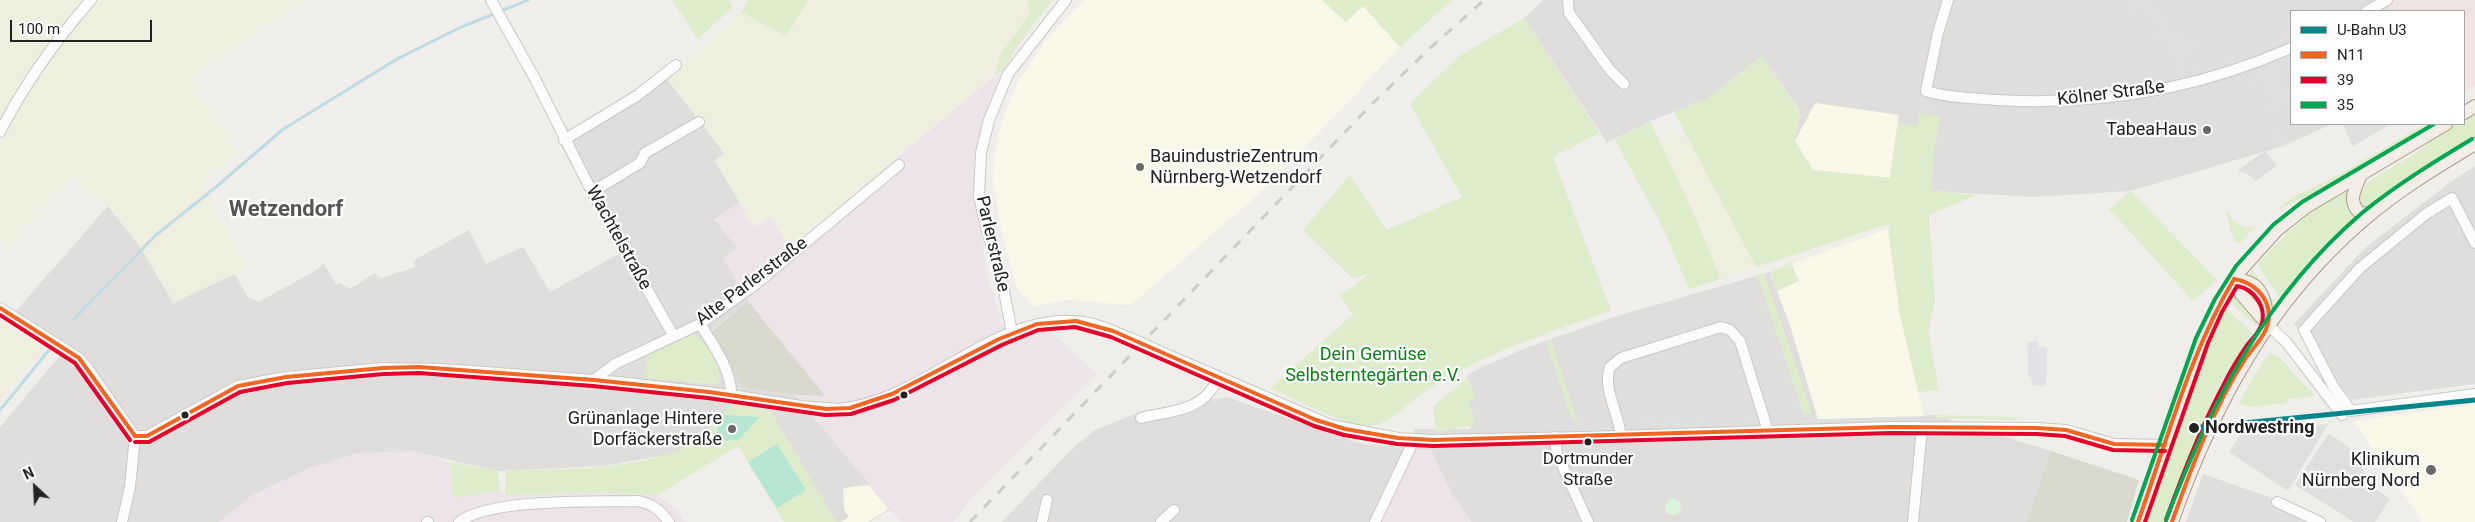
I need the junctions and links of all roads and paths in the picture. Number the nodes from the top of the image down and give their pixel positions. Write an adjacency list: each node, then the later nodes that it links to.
1 (91, 0): 13 (street)
2 (1066, 0): 25 (street, Parlerstraße)
3 (1568, 0): 10 (street)
4 (1948, 0): 8 (street, Kölner Straße)
5 (2382, 1): 7 (street)
6 (494, 4): 14 (street, Wachtelstraße)
7 (2368, 10)
8 (2290, 48)
9 (676, 64): 14 (street)
10 (1624, 84)
11 (699, 122): 18 (street)
12 (2444, 125): 17 (main road)
13 (0, 132)
14 (564, 140): 18 (street, Wachtelstraße)
15 (2475, 144): 19 (main road)
16 (899, 165): 23 (street, Alte Parlerstraße)
17 (2361, 175): 19 (main road); 21 (main road)
18 (592, 192): 26 (street, Wachtelstraße)
19 (2371, 214): 24 (main road)
20 (2475, 243): 31 (street)
21 (2234, 279): 24 (main road); 39 (main road)
22 (0, 308): 35 (street)
23 (700, 324): 26 (street, Alte Parlerstraße); 30 (street)
24 (2268, 325): 31 (street); 52 (main road)
25 (1012, 333): 27 (street, bridge); 30 (street)
26 (673, 335): 28 (street, Alte Parlerstraße)
27 (1219, 377): 32 (street); 38 (street)
28 (594, 380): 30 (street); 35 (street)
29 (2475, 394): 31 (street)
30 (731, 395)
31 (2347, 413)
32 (1141, 418)
33 (1922, 428): 34 (street); 39 (street); 50 (street)
34 (1768, 431): 36 (street); 36 (street)
35 (136, 436): 43 (street)
36 (1621, 436): 37 (street)
37 (1555, 437): 38 (street); 49 (street)
38 (1414, 440): 48 (street)
39 (2165, 445): 51 (main road)
40 (1047, 500): 46 (street)
41 (2278, 502): 53 (street)
42 (1174, 510): 47 (street)
43 (122, 522)
44 (459, 522): 45 (street)
45 (669, 522)
46 (1042, 522)
47 (1161, 522)
48 (1375, 522)
49 (1588, 522)
50 (1913, 522)
51 (2138, 522)
52 (2172, 522)
53 (2320, 522)

